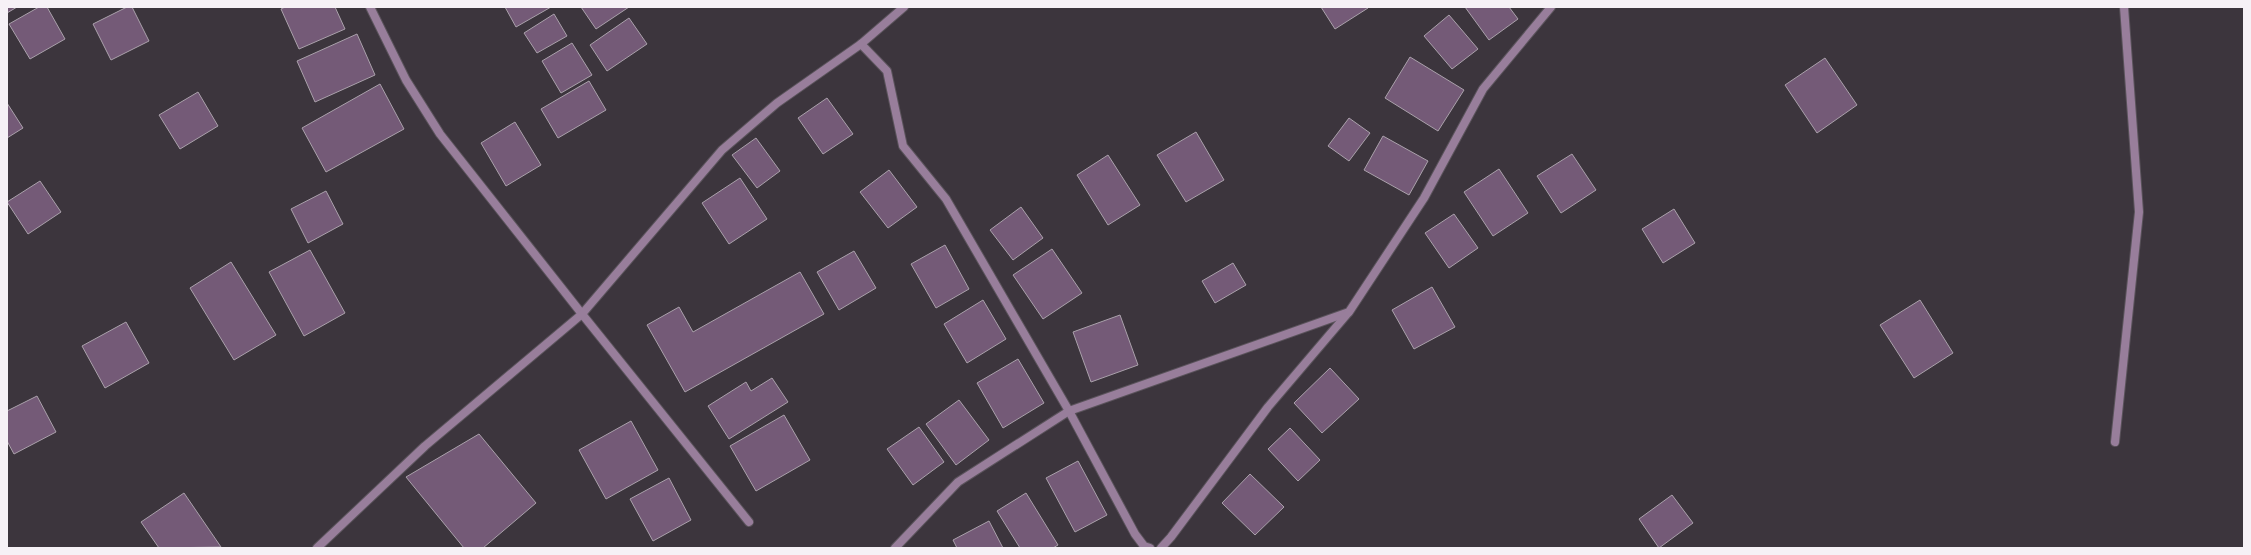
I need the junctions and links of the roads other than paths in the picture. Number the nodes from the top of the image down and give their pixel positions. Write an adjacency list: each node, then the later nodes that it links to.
1 (370, 7): 7 (street)
2 (904, 7): 5 (street)
3 (1551, 7): 6 (street)
4 (2124, 7): 9 (street)
5 (861, 44): 7 (street); 8 (street)
6 (1349, 312): 8 (street); 14 (street)
7 (582, 314): 10 (street); 11 (street)
8 (1069, 412): 12 (street); 13 (street)
9 (2115, 442)
10 (749, 522)
11 (317, 548)
12 (895, 548)
13 (1150, 548)
14 (1161, 548)

